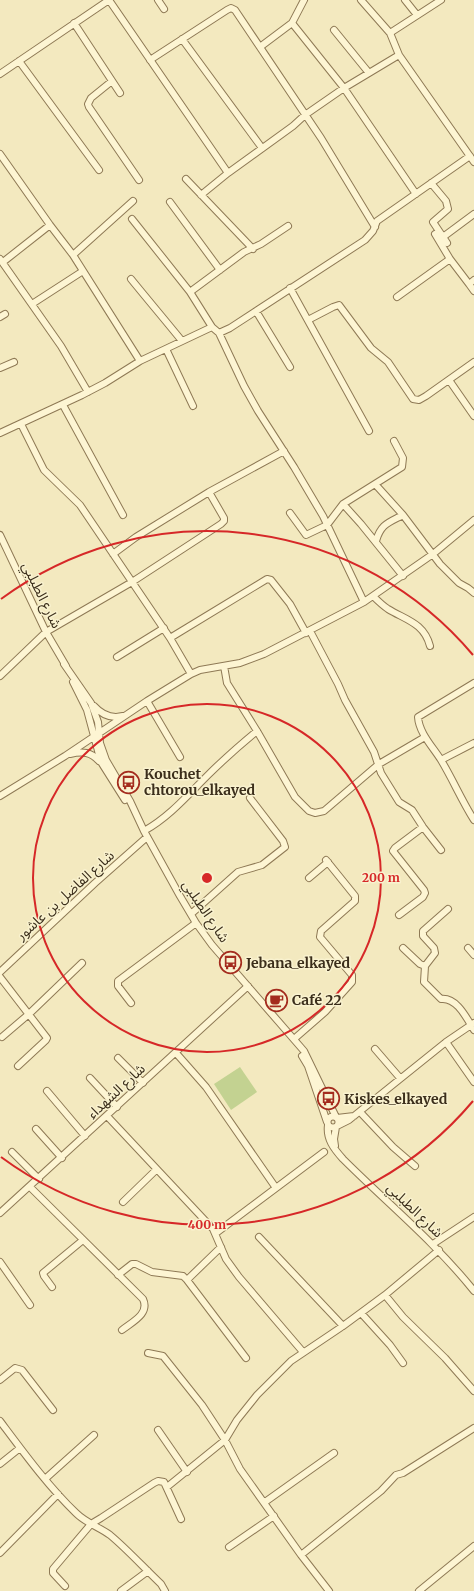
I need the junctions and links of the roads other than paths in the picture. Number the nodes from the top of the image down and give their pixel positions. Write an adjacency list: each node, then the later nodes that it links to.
1 (109, 0): 9 (street); 16 (street)
2 (158, 0): 7 (street)
3 (304, 0): 10 (street)
4 (361, 0): 12 (street)
5 (405, 0): 8 (street)
6 (441, 0): 8 (street)
7 (164, 10)
8 (417, 15): 12 (street)
9 (74, 23): 17 (street); 20 (street)
10 (292, 23): 14 (street); 21 (street)
11 (334, 30): 19 (street)
12 (390, 33): 15 (street)
13 (182, 39): 14 (street); 16 (street); 24 (street)
14 (260, 47): 23 (street)
15 (399, 55): 19 (street); 26 (street)
16 (150, 60): 29 (street)
17 (19, 61): 18 (street); 28 (street)
18 (0, 74)
19 (369, 74): 21 (street)
20 (112, 81): 22 (street); 31 (street)
21 (344, 88): 23 (street); 33 (street)
22 (120, 93)
23 (305, 115): 24 (street); 41 (street)
24 (262, 148): 29 (street)
25 (0, 154): 39 (street)
26 (470, 156): 27 (street); 32 (street)
27 (474, 162)
28 (99, 170)
29 (228, 173): 34 (street)
30 (186, 178): 34 (street)
31 (139, 180)
32 (431, 183): 33 (street); 43 (street)
33 (416, 194): 41 (street)
34 (201, 195): 45 (street)
35 (133, 201): 46 (street)
36 (170, 202): 49 (street)
37 (474, 214): 43 (street)
38 (132, 219): 55 (street)
39 (50, 225): 46 (street); 48 (street)
40 (288, 226): 45 (street)
41 (374, 228): 53 (street)
42 (435, 234): 47 (street)
43 (443, 237): 44 (street)
44 (447, 243)
45 (253, 249): 49 (street)
46 (73, 255): 50 (street)
47 (450, 259): 52 (street); 56 (street)
48 (1, 261): 57 (street)
49 (220, 270): 55 (street)
50 (83, 271): 57 (street); 64 (street)
51 (131, 279): 62 (street)
52 (472, 282): 54 (street)
53 (290, 288): 58 (street); 59 (street)
54 (474, 291)
55 (190, 292): 60 (street)
56 (397, 297)
57 (32, 304): 70 (street)
58 (256, 311): 61 (street); 67 (street)
59 (308, 320): 69 (street); 75 (street)
60 (212, 327): 61 (street); 62 (street)
61 (219, 333): 78 (street)
62 (182, 342): 63 (street)
63 (166, 349): 64 (street); 72 (street)
64 (140, 361): 70 (street)
65 (14, 362): 68 (street)
66 (474, 362): 69 (street)
67 (290, 367)
68 (0, 368)
69 (449, 380): 73 (street)
70 (88, 392): 71 (street)
71 (63, 405): 74 (street); 83 (street)
72 (193, 406)
73 (474, 416)
74 (21, 424): 76 (street); 89 (street)
75 (369, 431)
76 (0, 433)
77 (394, 441): 79 (street)
78 (284, 451): 80 (street); 86 (street)
79 (375, 484): 81 (street); 84 (street)
80 (209, 492): 89 (street); 92 (street)
81 (343, 504): 86 (street); 88 (street)
82 (290, 513): 86 (street)
83 (123, 515)
84 (403, 515): 88 (street); 90 (street)
85 (474, 520): 90 (street)
86 (327, 525): 95 (street)
87 (0, 536): 97 (street, شارع الطبلبي)
88 (376, 541): 91 (street)
89 (114, 554): 92 (street)
90 (433, 554): 91 (street); 93 (street)
91 (403, 576): 94 (street)
92 (132, 582): 96 (street); 97 (street)
93 (474, 593)
94 (373, 596): 95 (street); 100 (street)
95 (364, 602): 98 (street)
96 (164, 628): 99 (street); 101 (street)
97 (46, 632): 102 (street, شارع الطبلبي); 105 (street)
98 (308, 632): 99 (street); 103 (street); 118 (street)
99 (170, 638): 104 (street)
100 (430, 646)
101 (117, 657)
102 (64, 664): 108 (street, شارع الطبلبي); 112 (street, شارع الطبلبي)
103 (224, 666): 104 (street); 110 (street)
104 (191, 674): 107 (street)
105 (0, 676)
106 (474, 682): 113 (street)
107 (146, 701): 109 (street); 116 (street)
108 (91, 703): 109 (street); 111 (street, شارع الطبلبي)
109 (128, 714): 111 (street)
110 (257, 730): 118 (street); 125 (street, شارع الفاضل بن عاشور)
111 (99, 732): 112 (street); 122 (street, شارع الطبلبي)
112 (94, 737): 115 (street); 119 (street, شارع الطبلبي)
113 (425, 737): 117 (street); 118 (street)
114 (474, 743): 117 (street)
115 (65, 756): 119 (street); 120 (street)
116 (180, 756)
117 (441, 760): 123 (street)
118 (379, 764): 124 (street)
119 (102, 765): 122 (street, شارع الطبلبي)
120 (0, 796)
121 (250, 798): 129 (street)
122 (138, 819): 125 (street, شارع الطبلبي)
123 (474, 820)
124 (423, 827): 126 (street); 130 (street)
125 (145, 834): 129 (street, شارع الطبلبي); 137 (street, شارع الفاضل بن عاشور)
126 (441, 850)
127 (308, 878): 144 (street)
128 (448, 909): 136 (street)
129 (191, 914): 131 (street, شارع الطبلبي)
130 (399, 915)
131 (196, 923): 139 (street, شارع الطبلبي); 140 (street)
132 (403, 948): 136 (street)
133 (468, 948): 134 (street)
134 (474, 955)
135 (82, 963): 141 (street)
136 (425, 966): 142 (street)
137 (0, 972)
138 (0, 977): 141 (street)
139 (248, 986): 144 (street, شارع الطبلبي); 147 (street, شارع الشهداء)
140 (130, 1002)
141 (29, 1014): 143 (street); 149 (street)
142 (473, 1026): 145 (street)
143 (2, 1037)
144 (296, 1041): 158 (street, شارع الطبلبي); 159 (street, شارع الطبلبي)
145 (446, 1042): 151 (street); 152 (street)
146 (375, 1049): 151 (street)
147 (176, 1053): 153 (street, شارع الشهداء); 171 (street)
148 (118, 1058): 153 (street)
149 (18, 1066)
150 (90, 1078): 155 (street)
151 (400, 1078): 156 (street)
152 (474, 1082)
153 (143, 1083): 155 (street, شارع الشهداء)
154 (47, 1091): 162 (street)
155 (117, 1107): 157 (street, شارع الشهداء)
156 (357, 1114): 158 (street); 160 (street); 167 (street)
157 (107, 1116): 162 (street, شارع الشهداء); 168 (street)
158 (336, 1118): 159 (street); 160 (street)
159 (328, 1124): 160 (street); 163 (street, شارع الطبلبي)
160 (337, 1127): 163 (street)
161 (36, 1128): 166 (street)
162 (85, 1136): 166 (street, شارع الشهداء)
163 (336, 1150): 178 (street, شارع الطبلبي)
164 (12, 1152): 169 (street)
165 (324, 1152): 171 (street)
166 (62, 1158): 169 (street, شارع الشهداء)
167 (415, 1166)
168 (156, 1170): 172 (street); 175 (street)
169 (39, 1179): 170 (street, شارع الشهداء)
170 (30, 1187): 173 (street, شارع الشهداء); 177 (street)
171 (276, 1188): 175 (street)
172 (123, 1202)
173 (0, 1213)
174 (474, 1217): 178 (street)
175 (216, 1233): 179 (street)
176 (259, 1237): 190 (street)
177 (83, 1240): 182 (street); 185 (street)
178 (433, 1244): 180 (street, شارع الطبلبي)
179 (221, 1247): 183 (street); 192 (street)
180 (439, 1250): 184 (street, شارع الطبلبي); 187 (street)
181 (0, 1262): 188 (street)
182 (118, 1275): 183 (street); 191 (street)
183 (187, 1280): 194 (street)
184 (471, 1282): 186 (street, شارع الطبلبي)
185 (52, 1287)
186 (474, 1291)
187 (385, 1295): 189 (street); 197 (street)
188 (30, 1305)
189 (361, 1313): 190 (street); 195 (street)
190 (343, 1326): 192 (street)
191 (122, 1330)
192 (303, 1352): 203 (street)
193 (148, 1353): 203 (street)
194 (246, 1358)
195 (403, 1363)
196 (0, 1380): 198 (street)
197 (474, 1392)
198 (53, 1410)
199 (0, 1421): 204 (street)
200 (474, 1428): 218 (street)
201 (158, 1430): 207 (street)
202 (94, 1435): 208 (street)
203 (225, 1440): 207 (street); 211 (street)
204 (20, 1448): 206 (street); 208 (street)
205 (334, 1453): 211 (street)
206 (0, 1464)
207 (187, 1472): 209 (street)
208 (45, 1479): 210 (street)
209 (167, 1487): 213 (street); 214 (street)
210 (58, 1494): 214 (street); 217 (street)
211 (265, 1502): 212 (street)
212 (274, 1516): 216 (street); 218 (street)
213 (181, 1519)
214 (91, 1524): 219 (street); 220 (street)
215 (474, 1546): 224 (street)
216 (229, 1547)
217 (1, 1550)
218 (301, 1556): 223 (street)
219 (148, 1572): 221 (street); 222 (street)
220 (65, 1586)
221 (121, 1591)
222 (165, 1591)
223 (329, 1591)
224 (419, 1591)

